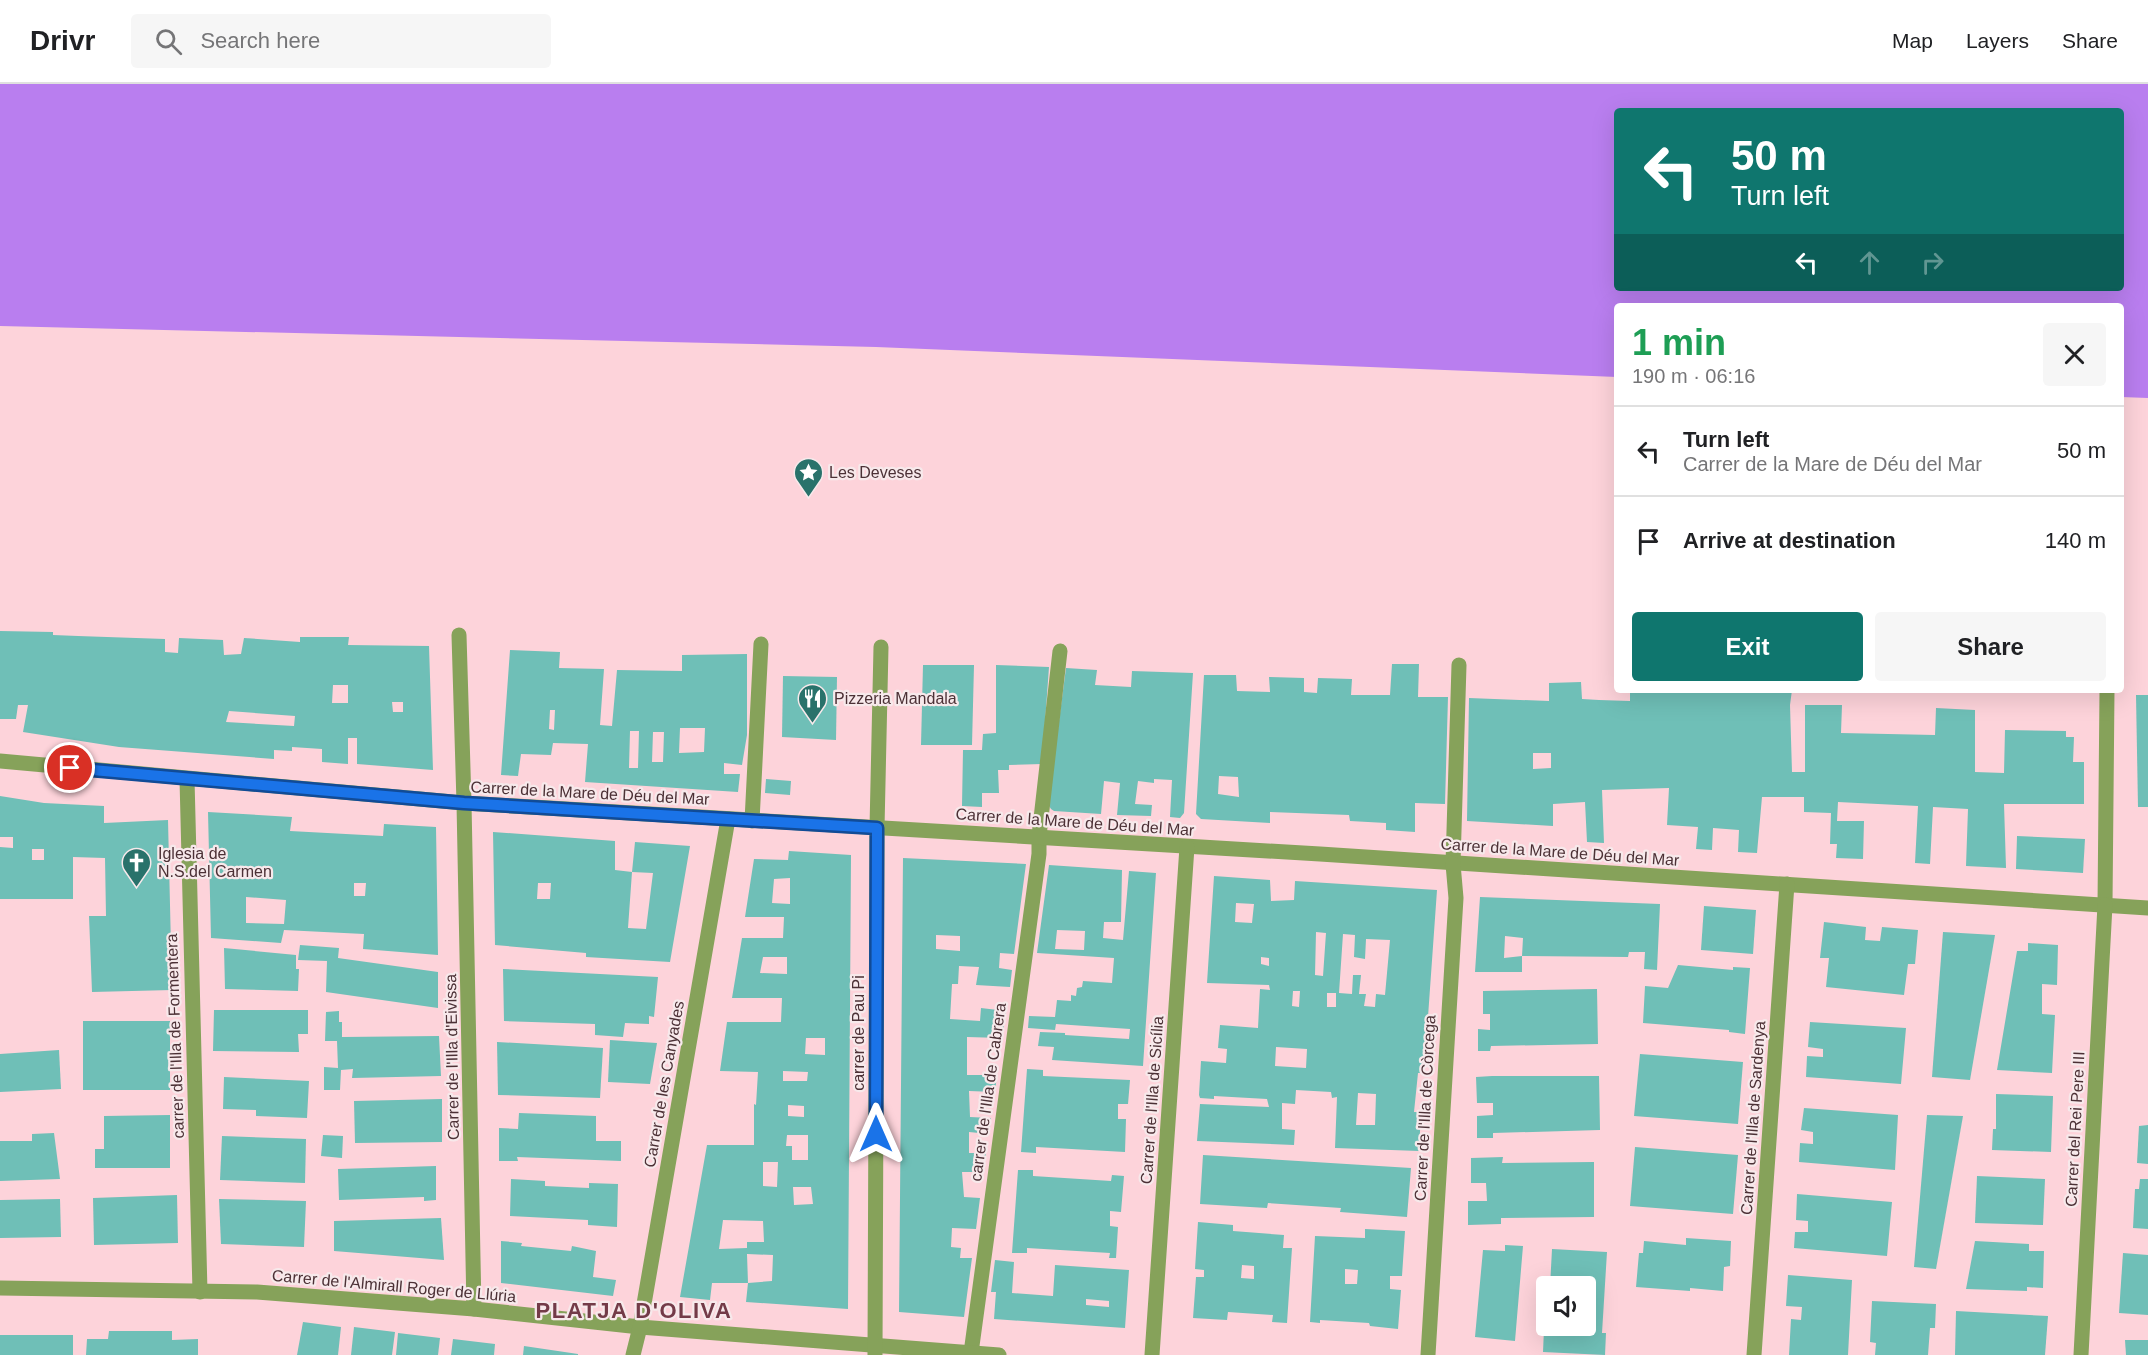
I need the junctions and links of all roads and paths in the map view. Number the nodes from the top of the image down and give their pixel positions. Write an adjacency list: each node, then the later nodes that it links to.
1 (459, 635): 9 (street, Carrer de l'Illa d'Eivissa)
2 (761, 644): 11 (street)
3 (881, 647): 12 (street, carrer de Pau Pi)
4 (1060, 651): 13 (street, carrer de l'Illa de Cabrera)
5 (1459, 666): 15 (street, Carrer de l'Illa de Còrcega)
6 (2108, 693): 17 (street, Carrer del Rei Pere III)
7 (0, 761): 8 (street, Carrer de la Mare de Déu del Mar)
8 (187, 779): 9 (street, Carrer de la Mare de Déu del Mar); 20 (street, carrer de l'Illa de Formentera)
9 (464, 803): 10 (street, Carrer de la Mare de Déu del Mar); 21 (street, Carrer de l'Illa d'Eivissa)
10 (729, 819): 11 (street, Carrer de la Mare de Déu del Mar); 22 (street, Carrer de les Canyades)
11 (752, 821): 12 (street, Carrer de la Mare de Déu del Mar)
12 (877, 828): 13 (street, Carrer de la Mare de Déu del Mar); 23 (street, carrer de Pau Pi)
13 (1039, 836): 14 (street, Carrer de la Mare de Déu del Mar); 24 (street, carrer de l'Illa de Cabrera)
14 (1187, 847): 15 (street, Carrer de la Mare de Déu del Mar); 27 (street, Carrer de l'Illa de Sicília)
15 (1453, 864): 16 (street, Carrer de la Mare de Déu del Mar); 28 (street, Carrer de l'Illa de Còrcega)
16 (1787, 884): 17 (street, Carrer de la Mare de Déu del Mar); 29 (street, Carrer de l'Illa de Sardenya)
17 (2105, 905): 18 (street, Carrer de la Mare de Déu del Mar); 30 (street, Carrer del Rei Pere III)
18 (2148, 908)
19 (0, 1288): 20 (street, Carrer de l'Almirall Roger de Llúria)
20 (201, 1292): 21 (street, Carrer de l'Almirall Roger de Llúria)
21 (474, 1309): 22 (street, Carrer de l'Almirall Roger de Llúria)
22 (640, 1327): 23 (street, Carrer de l'Almirall Roger de Llúria); 25 (street, Carrer de les Canyades)
23 (875, 1350): 24 (street, Carrer de l'Almirall Roger de Llúria)
24 (971, 1353): 26 (street, Carrer de l'Almirall Roger de Llúria)
25 (633, 1355)
26 (999, 1355)
27 (1152, 1355)
28 (1428, 1355)
29 (1754, 1355)
30 (2082, 1355)

